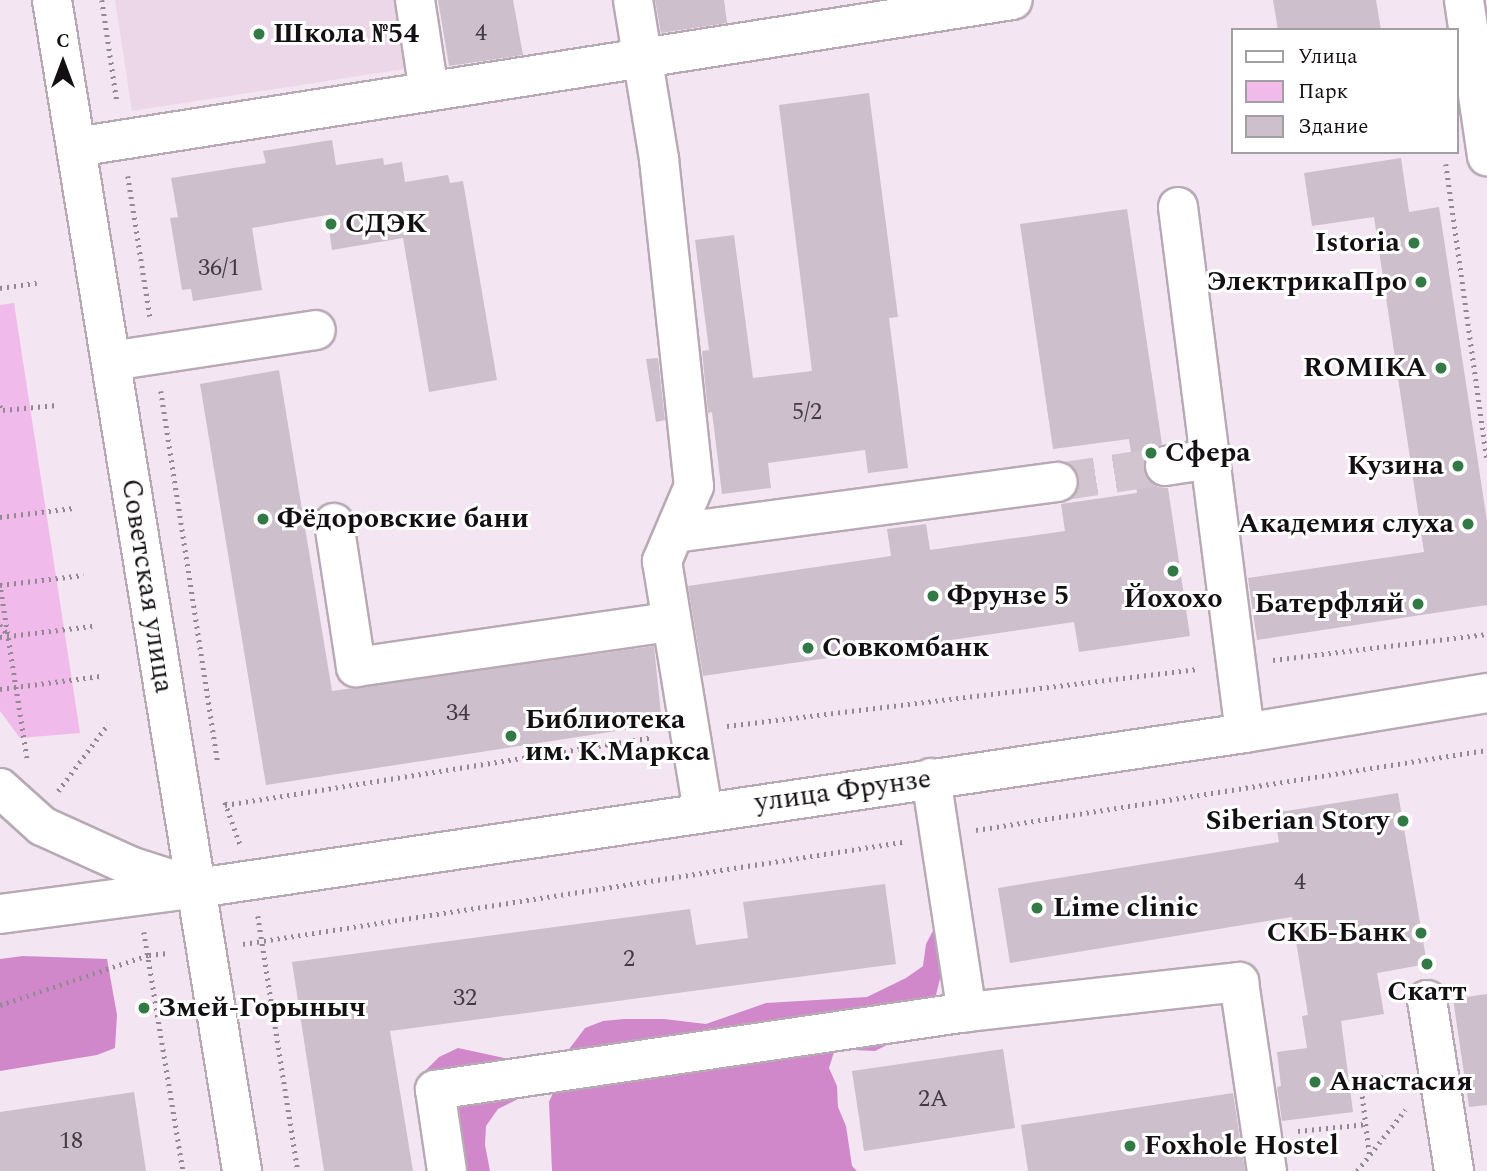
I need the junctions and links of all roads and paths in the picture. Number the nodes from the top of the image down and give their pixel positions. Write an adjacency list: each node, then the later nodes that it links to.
1 (52, 0): 10 (main road, Советская улица)
2 (102, 0): 9 (path)
3 (415, 0): 8 (main road)
4 (633, 0): 7 (main road)
5 (1464, 0): 12 (main road)
6 (990, 1): 7 (main road)
7 (642, 58): 8 (main road); 28 (main road)
8 (429, 91): 9 (main road)
9 (123, 140): 10 (main road); 17 (path)
10 (76, 147): 18 (main road, Советская улица)
11 (1445, 154): 22 (path)
12 (1487, 156)
13 (1178, 206): 21 (main road)
14 (37, 283): 15 (path)
15 (0, 288)
16 (316, 330): 17 (main road)
17 (156, 354): 18 (main road); 47 (path)
18 (111, 361): 56 (main road, Советская улица)
19 (57, 405): 20 (path)
20 (1, 410)
21 (1212, 459): 23 (main road); 37 (main road)
22 (1487, 461)
23 (1165, 466)
24 (1058, 482): 28 (main road)
25 (73, 508): 26 (path)
26 (0, 517)
27 (334, 523): 31 (main road)
28 (675, 533): 31 (main road)
29 (83, 575): 30 (path)
30 (0, 584): 35 (path)
31 (670, 622): 43 (main road)
32 (0, 625): 35 (path)
33 (92, 626): 35 (path)
34 (1487, 634): 37 (path)
35 (8, 636): 36 (path); 39 (path)
36 (0, 637)
37 (1236, 664): 43 (path); 44 (main road)
38 (100, 676): 39 (path)
39 (16, 687): 40 (path); 46 (path)
40 (0, 689)
41 (1487, 693): 44 (main road, улица Фрунзе)
42 (107, 724): 51 (path)
43 (687, 731): 52 (path); 53 (main road)
44 (1245, 733): 48 (main road, улица Фрунзе)
45 (1487, 750): 55 (path)
46 (27, 761)
47 (219, 764)
48 (931, 778): 53 (main road, улица Фрунзе); 55 (main road)
49 (0, 788): 56 (main road, улица Фрунзе)
50 (223, 792): 52 (path)
51 (54, 797)
52 (225, 805): 54 (path)
53 (703, 812): 56 (main road, улица Фрунзе)
54 (230, 819)
55 (939, 836): 60 (path); 65 (main road)
56 (198, 888): 57 (main road, улица Фрунзе); 61 (main road, Советская улица)
57 (136, 896): 58 (main road, улица Фрунзе); 62 (path)
58 (0, 914)
59 (260, 925): 60 (path)
60 (262, 942): 61 (path); 72 (path)
61 (206, 948): 62 (path); 71 (main road, Советская улица)
62 (149, 955): 64 (path); 70 (path)
63 (1427, 1000): 66 (main road)
64 (0, 1005)
65 (967, 1012): 68 (main road); 73 (main road)
66 (1438, 1070): 67 (path); 69 (path); 75 (main road)
67 (1367, 1124): 68 (path); 69 (path)
68 (1264, 1153)
69 (1370, 1154): 74 (path)
70 (183, 1171)
71 (242, 1171)
72 (298, 1171)
73 (447, 1171)
74 (1357, 1171)
75 (1454, 1171)

